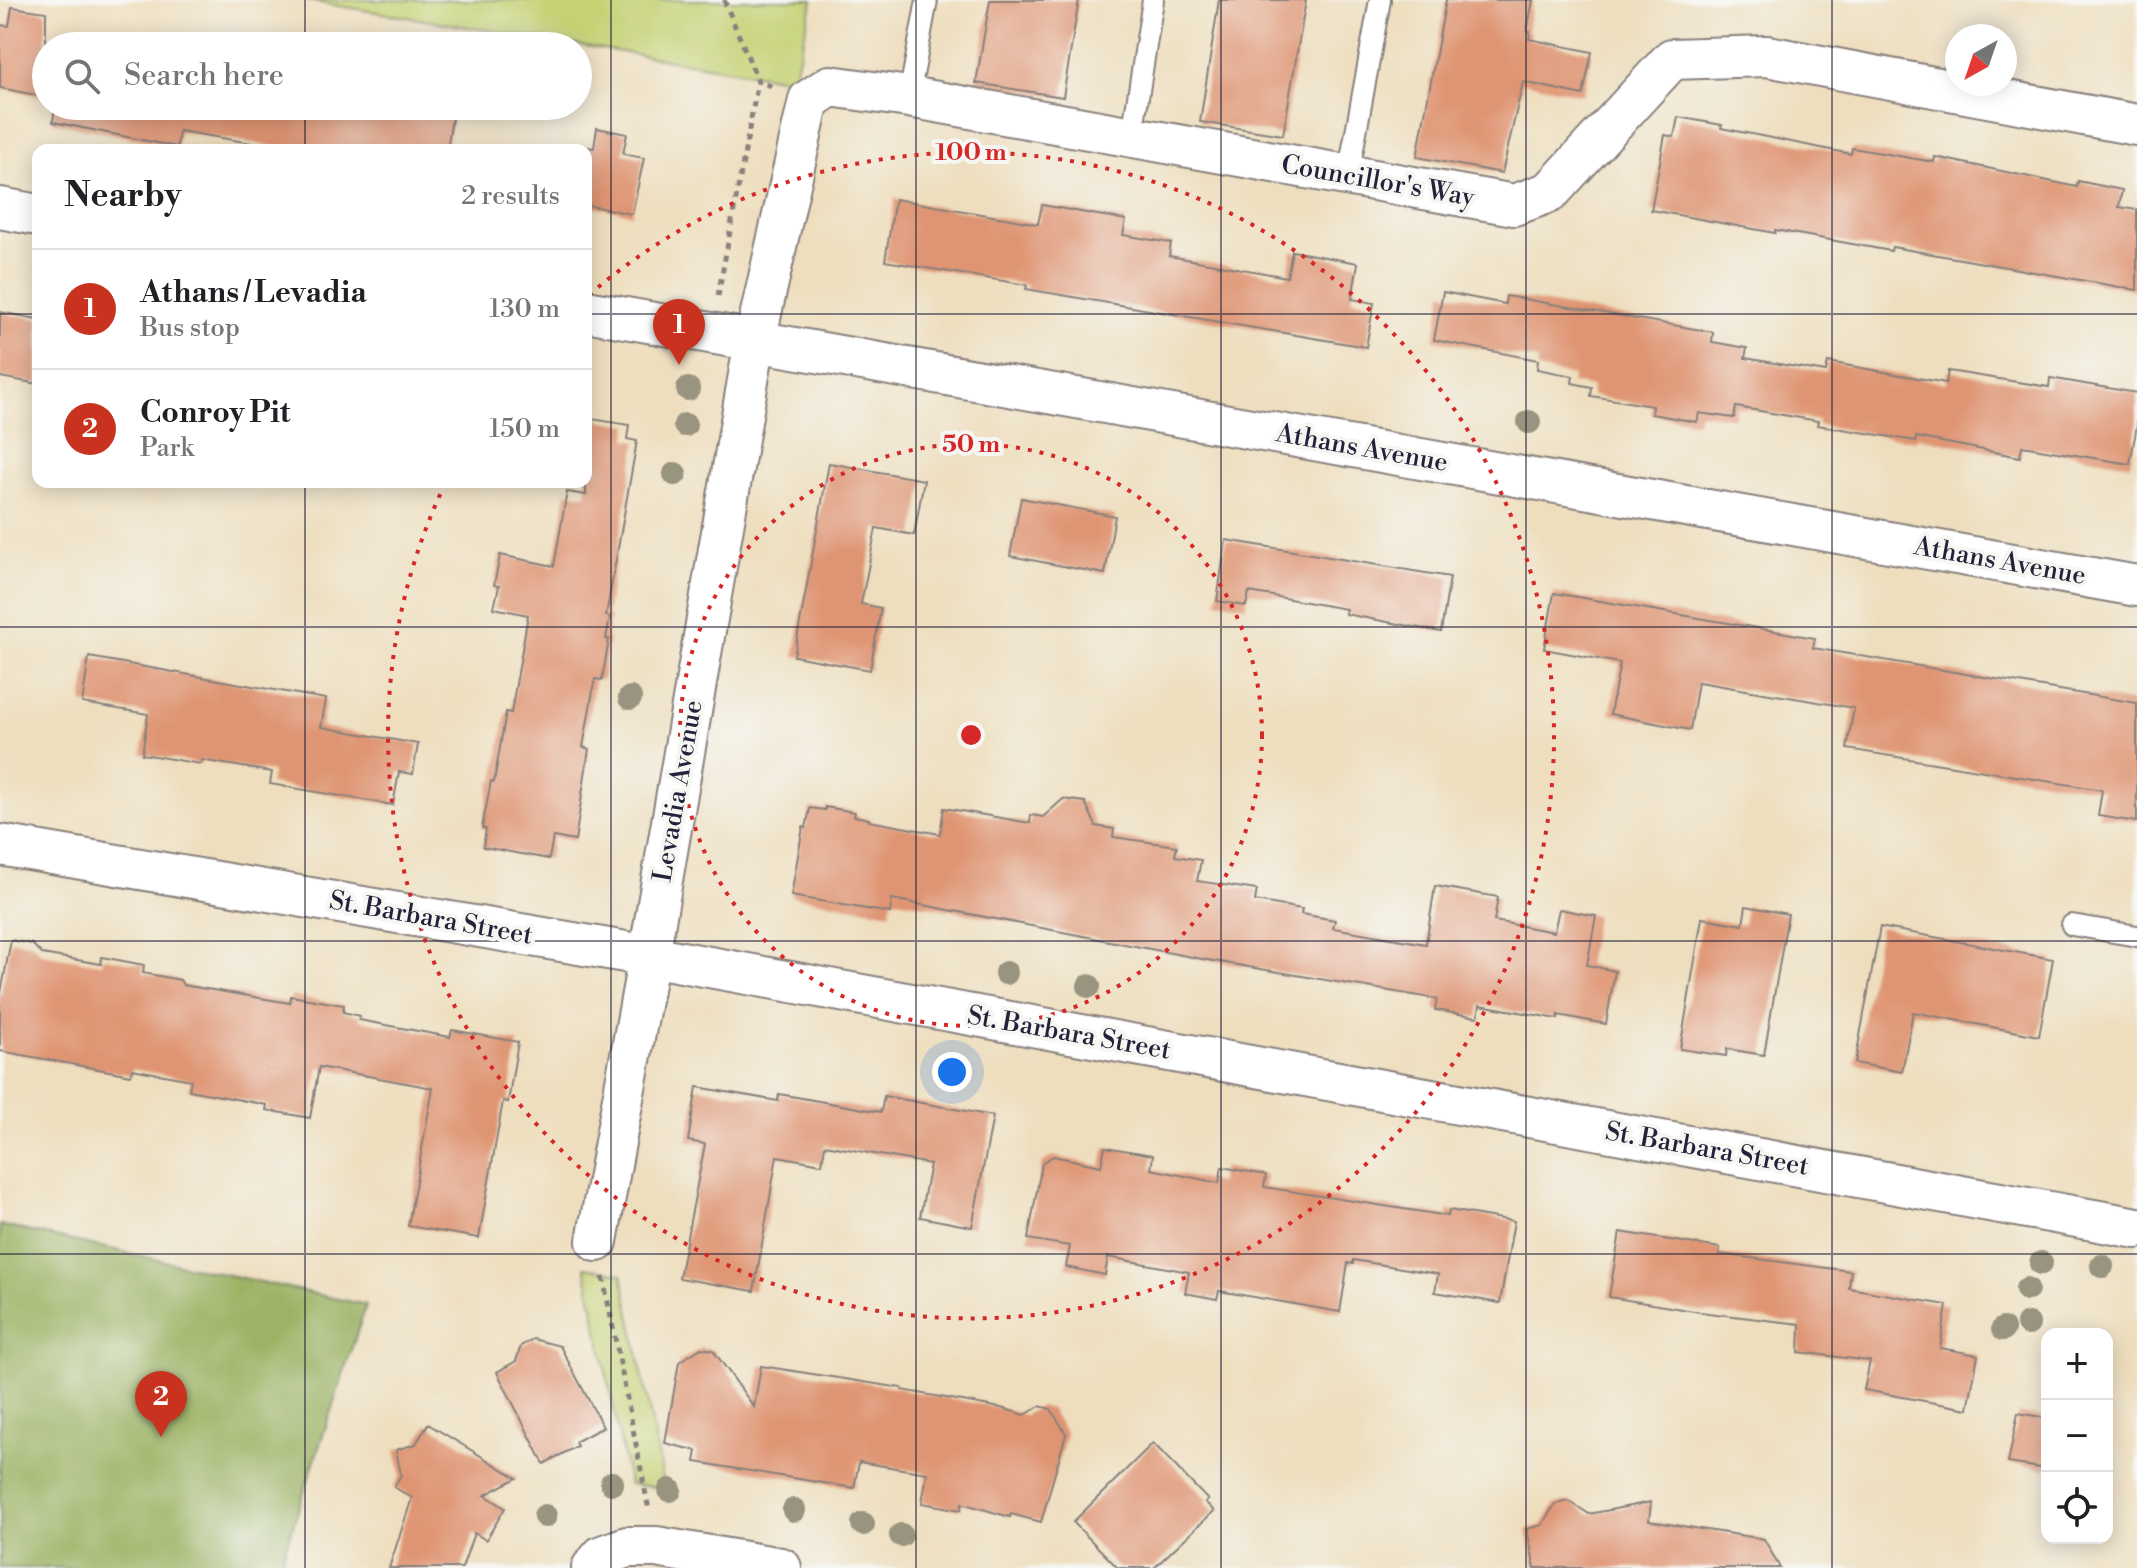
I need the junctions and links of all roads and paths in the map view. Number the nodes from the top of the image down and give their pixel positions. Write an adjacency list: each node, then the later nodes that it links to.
1 (724, 0): 5 (path)
2 (927, 0): 6 (lane)
3 (1153, 0): 9 (lane)
4 (1380, 0): 10 (lane)
5 (758, 81): 7 (path); 14 (path)
6 (909, 97): 7 (street, Councillor's Way); 9 (street, Councillor's Way)
7 (809, 100): 15 (street)
8 (2137, 125): 10 (street, Councillor's Way)
9 (1132, 136): 10 (street, Councillor's Way)
10 (1348, 176)
11 (0, 208): 12 (street)
12 (32, 214)
13 (592, 312): 14 (street, Athans Avenue)
14 (712, 333): 15 (street, Athans Avenue)
15 (755, 340): 16 (street, Athans Avenue); 20 (street, Levadia Avenue)
16 (2137, 586)
17 (0, 845): 20 (street, St. Barbara Street)
18 (2072, 925): 19 (lane)
19 (2137, 936)
20 (649, 956): 21 (street, St. Barbara Street); 22 (street, Levadia Avenue)
21 (2137, 1228)
22 (597, 1241): 23 (path)
23 (656, 1547): 24 (street); 25 (street)
24 (592, 1568)
25 (781, 1568)

